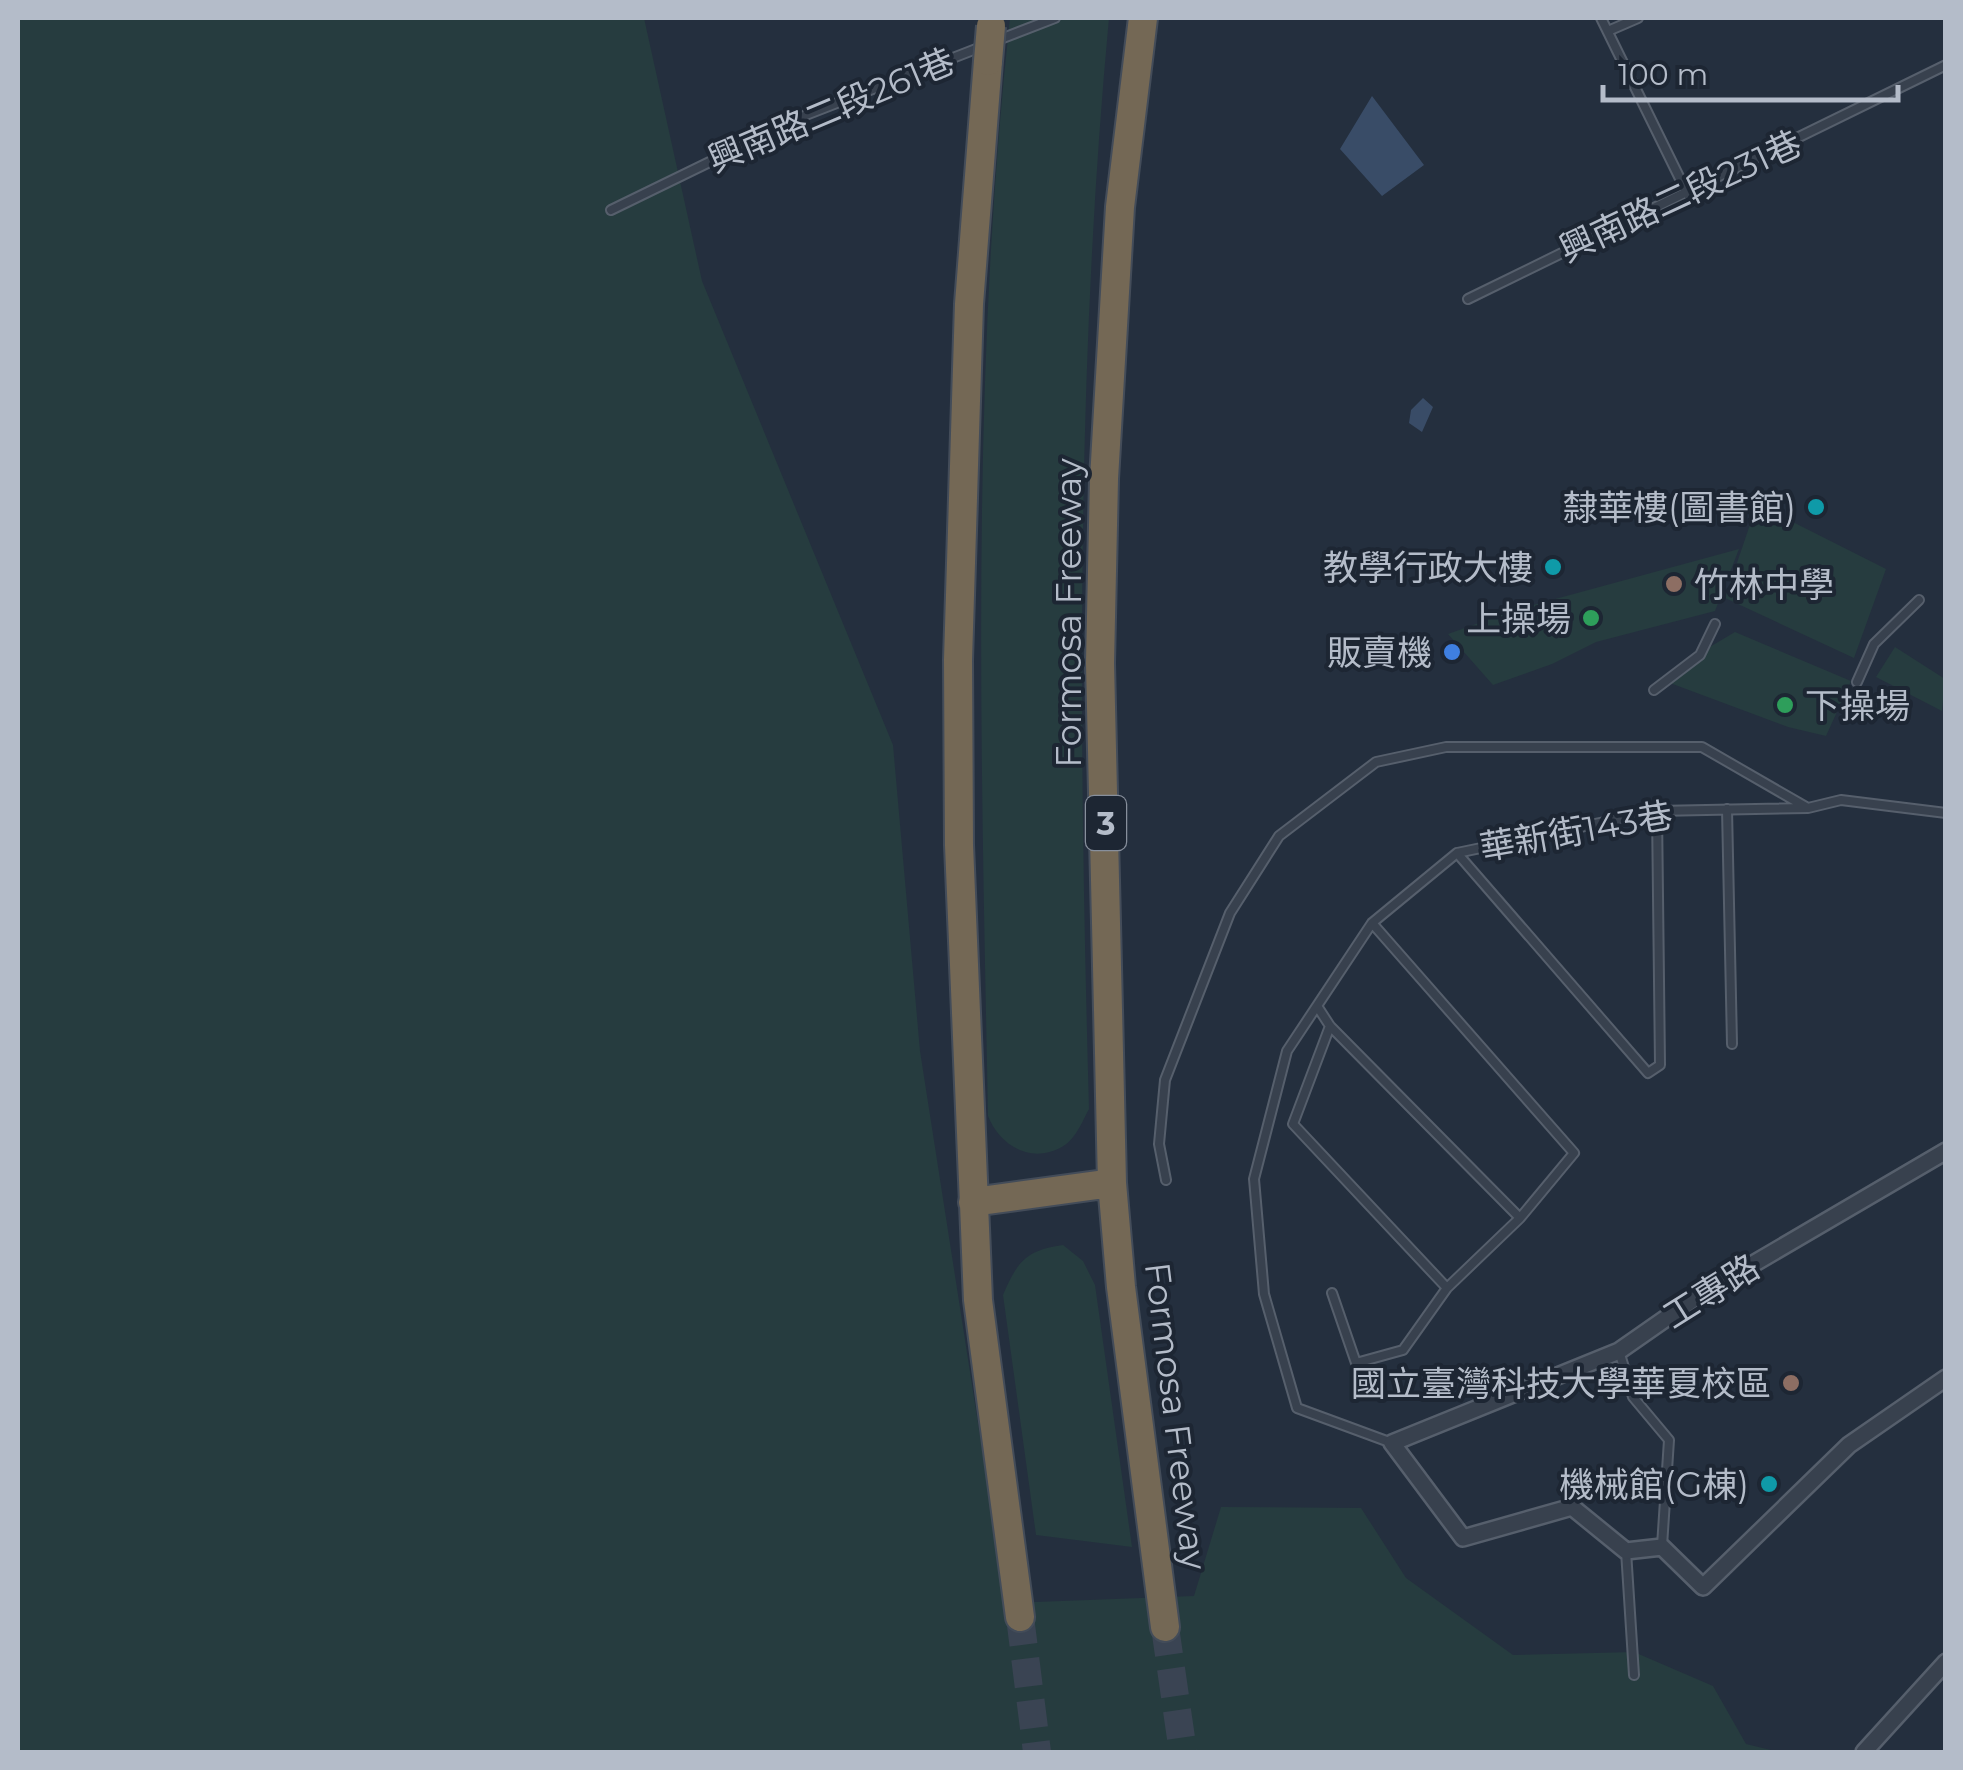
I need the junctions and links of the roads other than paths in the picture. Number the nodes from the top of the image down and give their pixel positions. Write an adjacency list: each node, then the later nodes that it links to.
1 (1054, 18): 9 (lane, 興南路二段261巷)
2 (1144, 18): 26 (highway, Formosa Freeway / 3)
3 (1601, 18): 6 (lane)
4 (1638, 18): 6 (lane)
5 (991, 22): 27 (highway, bridge)
6 (1608, 32): 8 (lane)
7 (1946, 65): 8 (lane, 興南路二段231巷)
8 (1688, 194): 10 (lane, 興南路二段231巷)
9 (611, 210)
10 (1468, 299)
11 (1920, 600): 13 (lane)
12 (1714, 624): 14 (lane)
13 (1857, 682)
14 (1654, 690)
15 (1727, 808): 16 (lane, 華新街143巷); 17 (lane, 華新街143巷); 23 (lane)
16 (1808, 808): 18 (lane, 華新街143巷); 25 (lane)
17 (1657, 811): 19 (lane, 華新街143巷); 19 (lane)
18 (1946, 813)
19 (1457, 853): 20 (lane, 華新街143巷)
20 (1372, 923): 21 (lane, 華新街143巷); 28 (lane)
21 (1317, 1006): 22 (lane); 33 (lane, 華新街143巷)
22 (1330, 1026): 28 (lane); 29 (lane)
23 (1732, 1044)
24 (1946, 1152): 31 (street, 工專路)
25 (1166, 1180)
26 (1112, 1183): 27 (highway); 37 (highway, Formosa Freeway / 3)
27 (972, 1202): 36 (highway)
28 (1520, 1218): 29 (lane)
29 (1447, 1288): 30 (lane)
30 (1332, 1293)
31 (1620, 1351): 33 (street, 工專路); 34 (lane)
32 (1946, 1378): 34 (street)
33 (1392, 1443): 35 (street)
34 (1662, 1546): 35 (street)
35 (1626, 1551): 39 (lane)
36 (1020, 1617)
37 (1166, 1627)
38 (1946, 1662): 40 (street)
39 (1634, 1675)
40 (1864, 1752)

